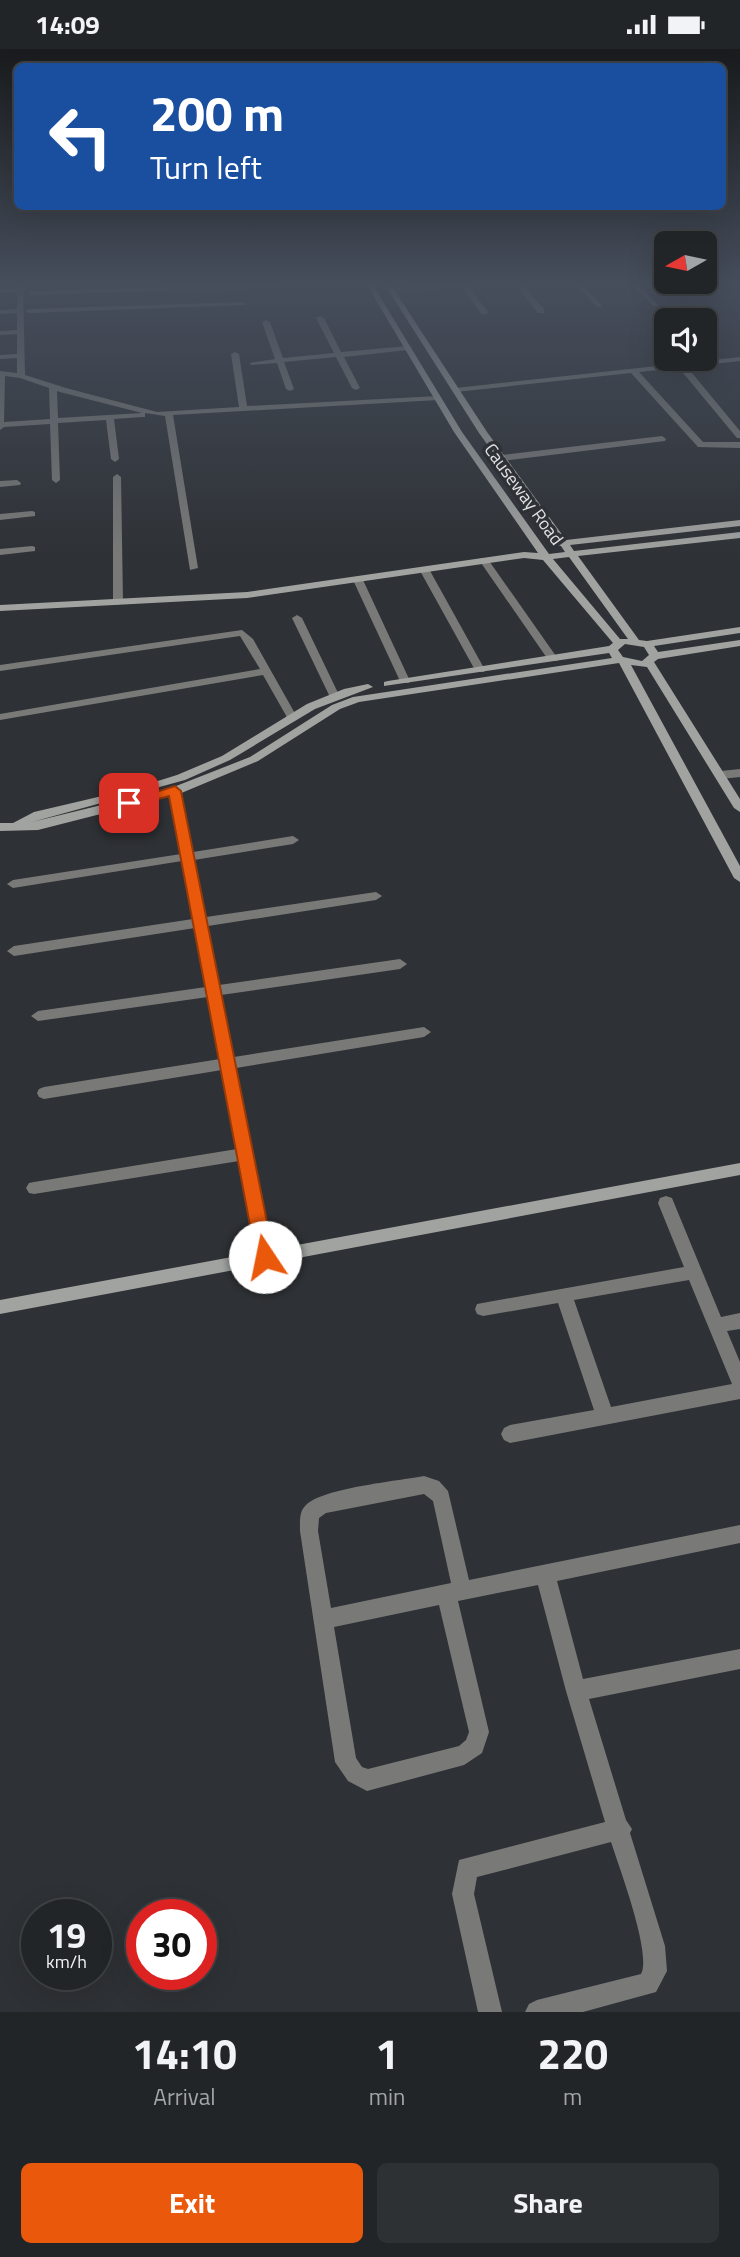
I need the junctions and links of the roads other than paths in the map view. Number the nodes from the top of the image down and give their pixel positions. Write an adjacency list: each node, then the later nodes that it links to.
1 (1, 377): 23 (street)
2 (23, 377): 13 (street)
3 (238, 377): 18 (street)
4 (286, 377): 15 (street)
5 (350, 377): 14 (street)
6 (425, 377): 11 (street, Causeway Road)
7 (447, 377): 12 (street, Causeway Road)
8 (566, 377): 12 (street)
9 (638, 377): 26 (street)
10 (691, 377): 24 (street)
11 (430, 384): 12 (street); 16 (street, Causeway Road)
12 (453, 386): 17 (street, Causeway Road)
13 (53, 387): 19 (street); 22 (street)
14 (356, 388)
15 (290, 389)
16 (439, 400): 17 (street); 18 (street); 39 (street, Causeway Road)
17 (462, 400): 27 (street, Causeway Road)
18 (243, 410): 20 (street)
19 (157, 414): 20 (street); 21 (street)
20 (169, 414): 44 (street)
21 (110, 417): 22 (street); 28 (street)
22 (53, 421): 23 (street); 30 (street)
23 (0, 426)
24 (740, 436)
25 (662, 439): 27 (street)
26 (740, 445)
27 (502, 458): 37 (street, Causeway Road)
28 (115, 459)
29 (117, 477): 47 (street)
30 (56, 480)
31 (17, 483): 32 (street)
32 (0, 484)
33 (32, 515): 34 (street)
34 (0, 517)
35 (740, 523): 37 (street)
36 (740, 535): 41 (street)
37 (563, 543): 39 (street); 41 (street, Causeway Road)
38 (32, 549): 40 (street)
39 (535, 551): 42 (street); 43 (street)
40 (0, 552)
41 (570, 553): 42 (street); 51 (street, Causeway Road)
42 (547, 557): 54 (street, Causeway Road)
43 (484, 560): 45 (street); 55 (street)
44 (193, 568)
45 (424, 569): 46 (street); 59 (street)
46 (358, 580): 47 (street); 61 (street)
47 (118, 602): 48 (street)
48 (0, 608)
49 (297, 618): 62 (street)
50 (740, 630): 53 (street)
51 (635, 641): 53 (street); 54 (street)
52 (740, 643): 56 (street)
53 (647, 644): 56 (street)
54 (615, 646): 55 (street); 57 (street, Causeway Road)
55 (552, 659): 59 (street)
56 (652, 659): 57 (street); 66 (street)
57 (622, 662): 67 (street); 73 (street, Causeway Road)
58 (0, 668): 60 (street)
59 (480, 670): 61 (street)
60 (266, 671): 63 (street); 64 (street)
61 (405, 681): 62 (street)
62 (334, 695): 64 (street)
63 (0, 717)
64 (292, 717): 69 (street)
65 (740, 773): 66 (street)
66 (721, 775): 68 (street)
67 (175, 791): 69 (street); 72 (street)
68 (740, 808)
69 (17, 825): 70 (street)
70 (0, 827)
71 (293, 840): 72 (street)
72 (187, 857): 74 (street); 76 (street)
73 (740, 878)
74 (13, 884)
75 (376, 896): 76 (street)
76 (200, 923): 77 (street); 79 (street)
77 (14, 951)
78 (400, 964): 79 (street)
79 (214, 991): 80 (street); 82 (street)
80 (38, 1016)
81 (424, 1032): 82 (street)
82 (228, 1063): 83 (street); 84 (street)
83 (44, 1093)
84 (245, 1154): 86 (street); 88 (street)
85 (740, 1170): 88 (street)
86 (34, 1188)
87 (666, 1203): 89 (street)
88 (265, 1257): 91 (street)
89 (694, 1272): 90 (street); 94 (street)
90 (564, 1295): 92 (street); 98 (street)
91 (0, 1307)
92 (483, 1309)
93 (740, 1321): 94 (street)
94 (716, 1326): 95 (street)
95 (733, 1345): 96 (street)
96 (740, 1383)
97 (740, 1391): 98 (street)
98 (605, 1416): 99 (street)
99 (510, 1434)
100 (740, 1534): 101 (street)
101 (545, 1574): 102 (street); 105 (street)
102 (454, 1591): 103 (street); 103 (street); 103 (street)
103 (323, 1619)
104 (740, 1659): 105 (street)
105 (576, 1691): 106 (street)
106 (621, 1829): 107 (street); 108 (street)
107 (490, 2012)
108 (537, 2012)

